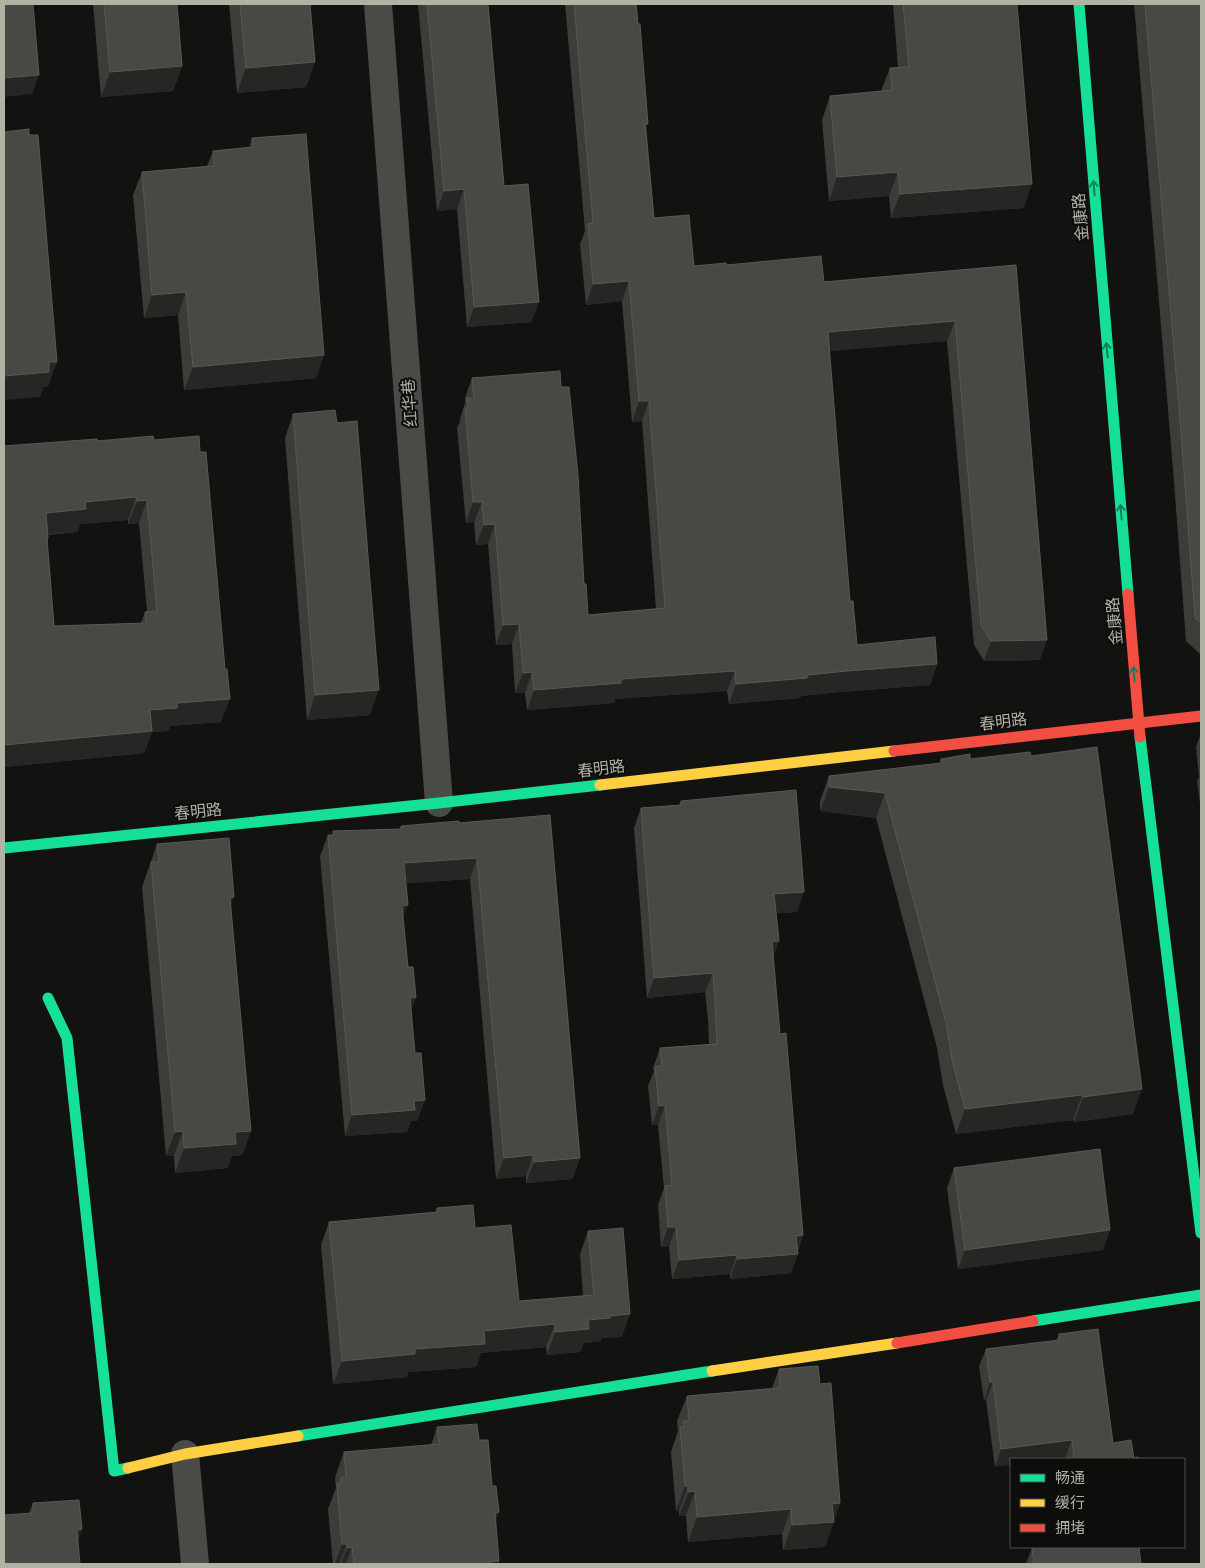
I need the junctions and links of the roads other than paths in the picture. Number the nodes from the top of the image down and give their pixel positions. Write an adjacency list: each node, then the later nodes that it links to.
1 (378, 4): 5 (street, 红华巷)
2 (1078, 4): 4 (street, 金康路, one-way to 2)
3 (1201, 716): 4 (street, 春明路)
4 (1138, 722): 5 (street, 春明路); 8 (street, 金康路)
5 (439, 803): 6 (street, 春明路)
6 (4, 848)
7 (48, 998): 10 (street)
8 (1201, 1233)
9 (1201, 1296): 10 (street)
10 (185, 1454): 11 (street)
11 (195, 1564)

